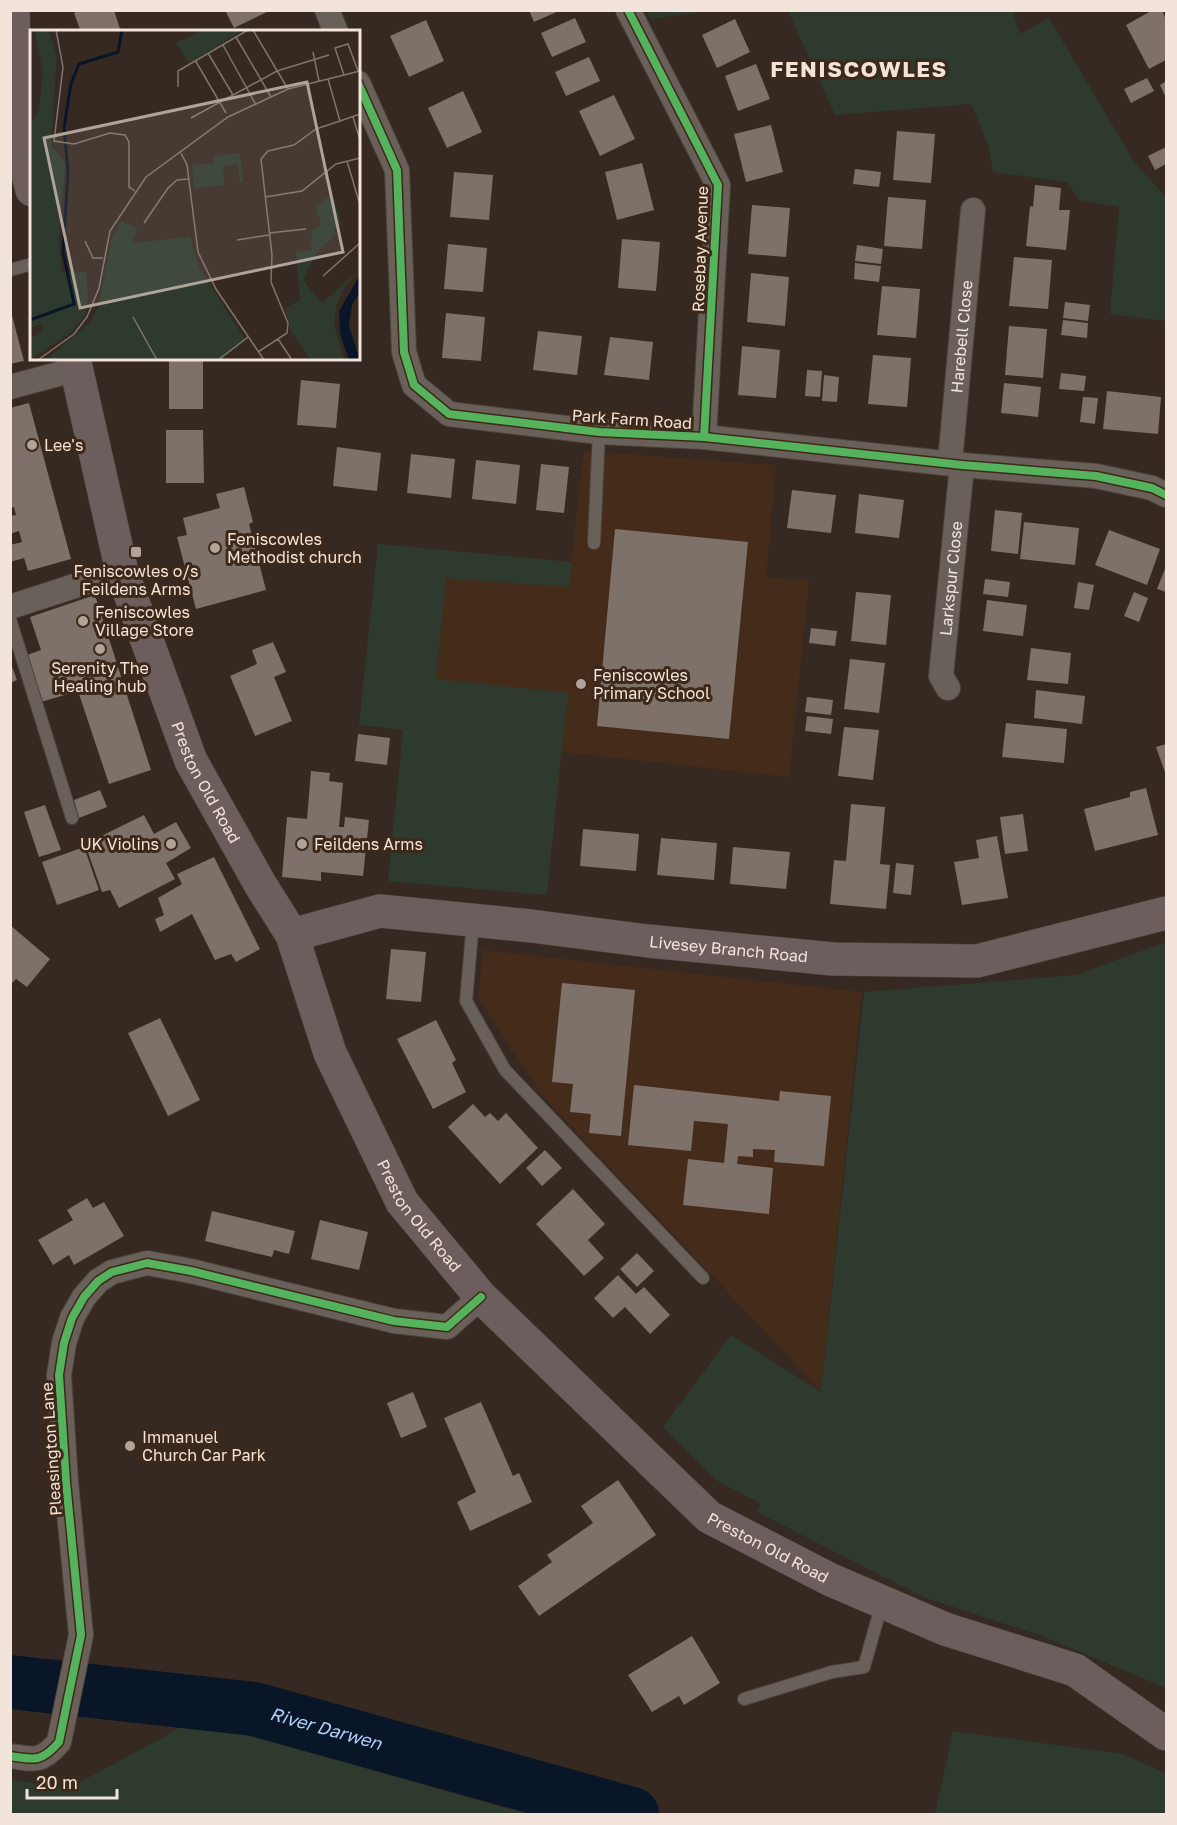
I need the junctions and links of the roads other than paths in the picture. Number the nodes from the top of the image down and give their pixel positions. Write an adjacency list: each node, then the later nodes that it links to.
1 (13, 10): 6 (main road)
2 (327, 10): 4 (street)
3 (628, 10): 14 (street, Rosebay Avenue)
4 (335, 30)
5 (360, 87): 13 (street, Park Farm Road)
6 (14, 135): 7 (main road)
7 (30, 184)
8 (973, 210): 15 (street, Harebell Close)
9 (30, 265): 10 (lane)
10 (10, 270)
11 (76, 364): 12 (street); 25 (main road, Preston Old Road)
12 (10, 387)
13 (598, 432): 14 (street, Park Farm Road); 17 (lane)
14 (704, 437): 15 (street, Park Farm Road)
15 (956, 464): 16 (street, Park Farm Road); 21 (street, Larkspur Close)
16 (1167, 495)
17 (594, 543)
18 (90, 581): 19 (street)
19 (10, 607)
20 (10, 619): 22 (lane)
21 (948, 688)
22 (72, 818)
23 (1167, 913): 24 (main road, Livesey Branch Road)
24 (474, 921): 25 (main road, Livesey Branch Road); 26 (lane)
25 (292, 935): 27 (main road, Preston Old Road)
26 (704, 1278)
27 (481, 1297): 28 (main road, Preston Old Road); 31 (street, Pleasington Lane)
28 (882, 1602): 29 (lane); 30 (main road, Preston Old Road)
29 (744, 1699)
30 (1167, 1734)
31 (21, 1758)

